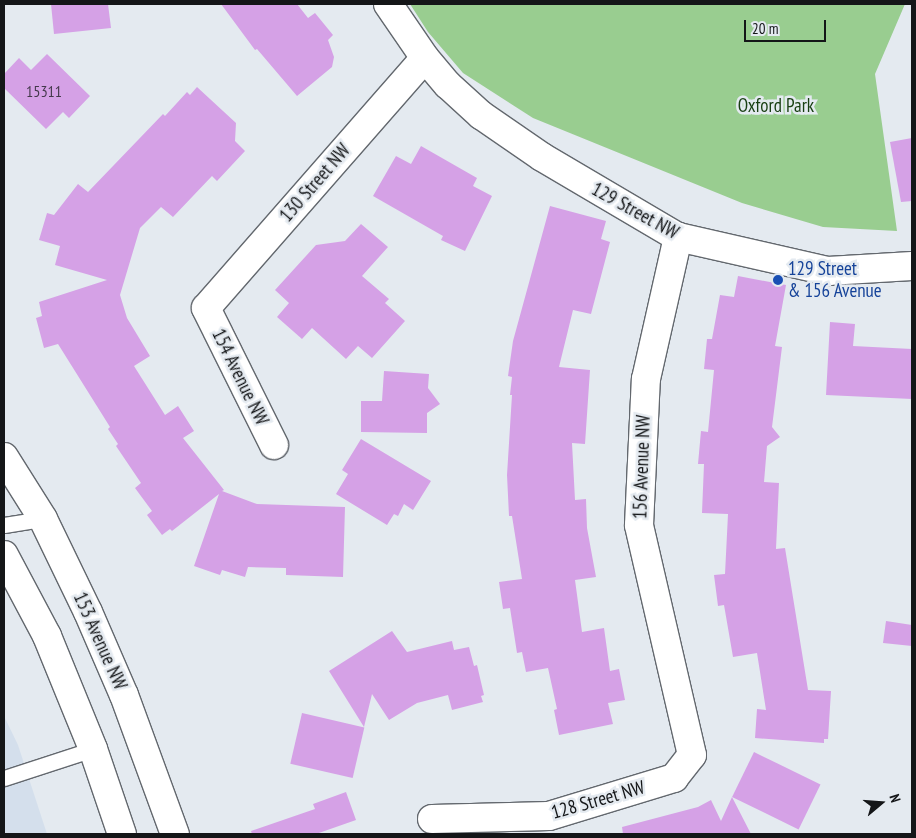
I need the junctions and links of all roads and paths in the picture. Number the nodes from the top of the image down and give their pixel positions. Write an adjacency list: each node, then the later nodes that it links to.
1 (388, 4): 2 (street, 129 Street NW)
2 (425, 58): 3 (street, 129 Street NW); 5 (street, 130 Street NW)
3 (678, 237): 4 (street, 129 Street NW); 12 (street, 156 Avenue NW)
4 (912, 266)
5 (206, 308): 6 (street, 154 Avenue NW)
6 (274, 445)
7 (4, 458): 8 (street, 153 Avenue NW)
8 (43, 519): 9 (lane); 16 (street, 153 Avenue NW)
9 (4, 525)
10 (4, 555): 11 (street)
11 (93, 749): 13 (lane); 15 (street)
12 (692, 755): 14 (street, 128 Street NW)
13 (4, 778)
14 (432, 819)
15 (122, 834)
16 (175, 834)

